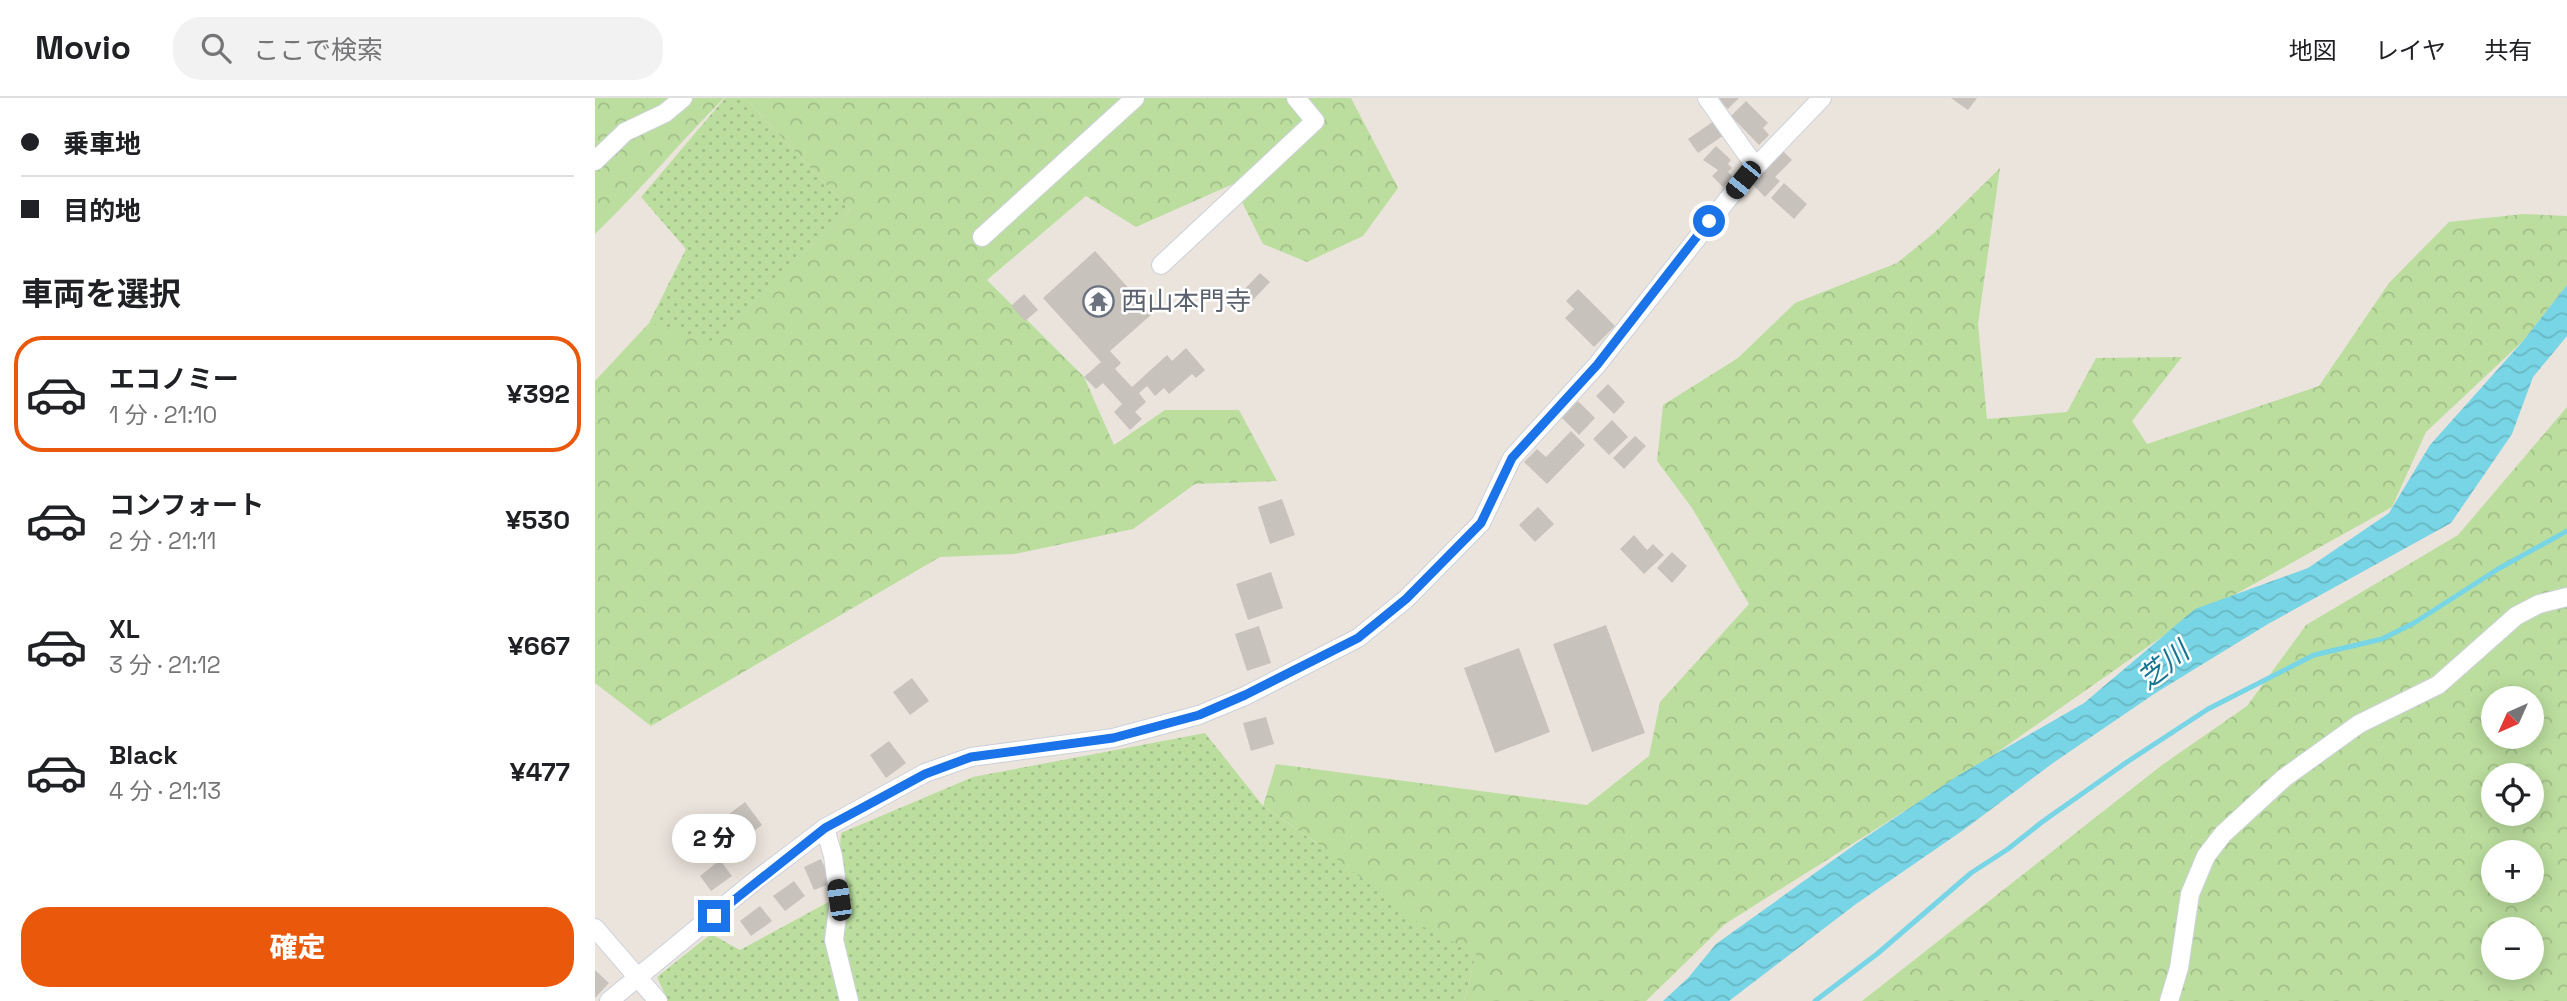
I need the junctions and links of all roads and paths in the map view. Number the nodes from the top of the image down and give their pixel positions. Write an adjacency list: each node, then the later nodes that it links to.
1 (683, 98): 6 (street)
2 (1135, 98): 8 (street)
3 (1296, 98): 9 (street)
4 (1707, 98): 7 (street)
5 (1822, 98): 7 (street)
6 (595, 161)
7 (1755, 166): 11 (street)
8 (982, 237)
9 (1161, 265)
10 (2567, 597): 17 (street)
11 (825, 828): 13 (street); 16 (street)
12 (595, 928): 13 (street)
13 (638, 978): 14 (street); 15 (street)
14 (609, 1001)
15 (658, 1001)
16 (849, 1001)
17 (2169, 1001)

